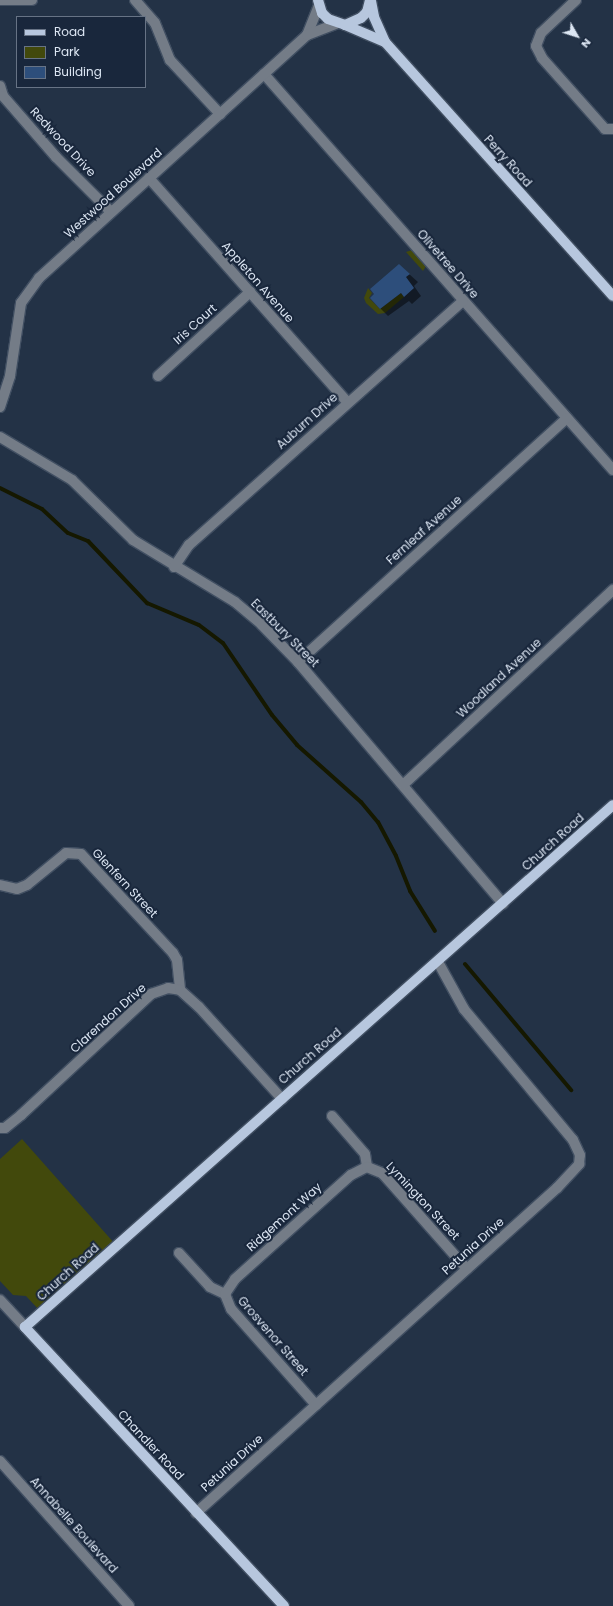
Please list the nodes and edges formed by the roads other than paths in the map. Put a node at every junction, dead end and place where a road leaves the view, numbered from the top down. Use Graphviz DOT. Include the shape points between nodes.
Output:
graph roads {
  1 [pos="0,0"];
  2 [pos="32,0"];
  3 [pos="135,0"];
  4 [pos="370,0"];
  5 [pos="576,0"];
  6 [pos="318,3"];
  7 [pos="340,24"];
  8 [pos="307,35"];
  9 [pos="385,42"];
  10 [pos="264,74"];
  11 [pos="0,86"];
  12 [pos="220,114"];
  13 [pos="613,129"];
  14 [pos="149,178"];
  15 [pos="111,212"];
  16 [pos="250,292"];
  17 [pos="613,296"];
  18 [pos="463,301"];
  19 [pos="158,376"];
  20 [pos="348,403"];
  21 [pos="0,407"];
  22 [pos="567,418"];
  23 [pos="0,437"];
  24 [pos="613,470"];
  25 [pos="174,567"];
  26 [pos="613,590"];
  27 [pos="298,662"];
  28 [pos="403,785"];
  29 [pos="613,805"];
  30 [pos="0,885"];
  31 [pos="503,904"];
  32 [pos="438,962"];
  33 [pos="180,990"];
  34 [pos="282,1099"];
  35 [pos="332,1116"];
  36 [pos="0,1128"];
  37 [pos="367,1167"];
  38 [pos="179,1253"];
  39 [pos="467,1269"];
  40 [pos="225,1294"];
  41 [pos="1,1304"];
  42 [pos="25,1327"];
  43 [pos="316,1405"];
  44 [pos="0,1461"];
  45 [pos="196,1513"];
  46 [pos="129,1606"];
  47 [pos="284,1606"];
  1 -- 2 [label="street"];
  3 -- 12 [label="street" via="155,23 170,60"];
  4 -- 7 [label="main road" via="367,12 361,18"];
  4 -- 9 [label="main road, Perry Road"];
  5 -- 13 [label="street" via="541,33 536,46 542,58 605,130"];
  6 -- 7 [label="main road, Perry Road" via="322,13"];
  6 -- 8 [label="street, Westwood Boulevard"];
  7 -- 8 [label="street, Westwood Boulevard"];
  7 -- 9 [label="main road, Perry Road"];
  8 -- 10 [label="street, Westwood Boulevard"];
  9 -- 17 [label="main road, Perry Road"];
  10 -- 12 [label="street, Westwood Boulevard"];
  10 -- 18 [label="street, Olivetree Drive"];
  11 -- 15 [label="street, Redwood Drive" via="3,96 56,157"];
  12 -- 14 [label="street, Westwood Boulevard"];
  14 -- 15 [label="street, Westwood Boulevard"];
  14 -- 16 [label="street, Appleton Avenue"];
  15 -- 21 [label="street, Westwood Boulevard" via="39,278 25,296 18,314 10,376"];
  16 -- 19 [label="street, Iris Court"];
  16 -- 20 [label="street, Appleton Avenue"];
  18 -- 20 [label="street, Auburn Drive"];
  18 -- 22 [label="street, Olivetree Drive"];
  20 -- 25 [label="street, Auburn Drive" via="189,545"];
  22 -- 24 [label="street, Olivetree Drive"];
  22 -- 27 [label="street, Fernleaf Avenue"];
  23 -- 25 [label="street, Eastbury Street" via="72,480 133,540"];
  25 -- 27 [label="street, Eastbury Street" via="235,602"];
  26 -- 28 [label="street, Woodland Avenue"];
  27 -- 28 [label="street, Eastbury Street"];
  28 -- 31 [label="street, Eastbury Street"];
  29 -- 31 [label="main road, Church Road"];
  30 -- 33 [label="street, Glenfern Street" via="17,889 27,885 66,853 81,854 172,953 177,960"];
  31 -- 32 [label="main road, Church Road"];
  32 -- 34 [label="main road, Church Road"];
  32 -- 39 [label="street, Petunia Drive" via="464,1008 573,1140 580,1155 579,1164 571,1175"];
  33 -- 34 [label="street"];
  33 -- 36 [label="street, Clarendon Drive" via="168,988 151,994 21,1115 5,1128"];
  34 -- 42 [label="main road, Church Road"];
  35 -- 37 [label="street, Lymington Street" via="365,1154"];
  37 -- 39 [label="street, Lymington Street" via="382,1173"];
  37 -- 40 [label="street, Ridgemont Way" via="355,1172 235,1279"];
  38 -- 40 [label="street, Grosvenor Street" via="210,1287"];
  39 -- 43 [label="street, Petunia Drive"];
  40 -- 43 [label="street, Grosvenor Street" via="231,1310"];
  41 -- 42 [label="street, Chandler Road"];
  42 -- 45 [label="main road, Chandler Road"];
  43 -- 45 [label="street, Petunia Drive"];
  44 -- 46 [label="street, Annabelle Boulevard"];
  45 -- 47 [label="main road, Chandler Road"];
}
